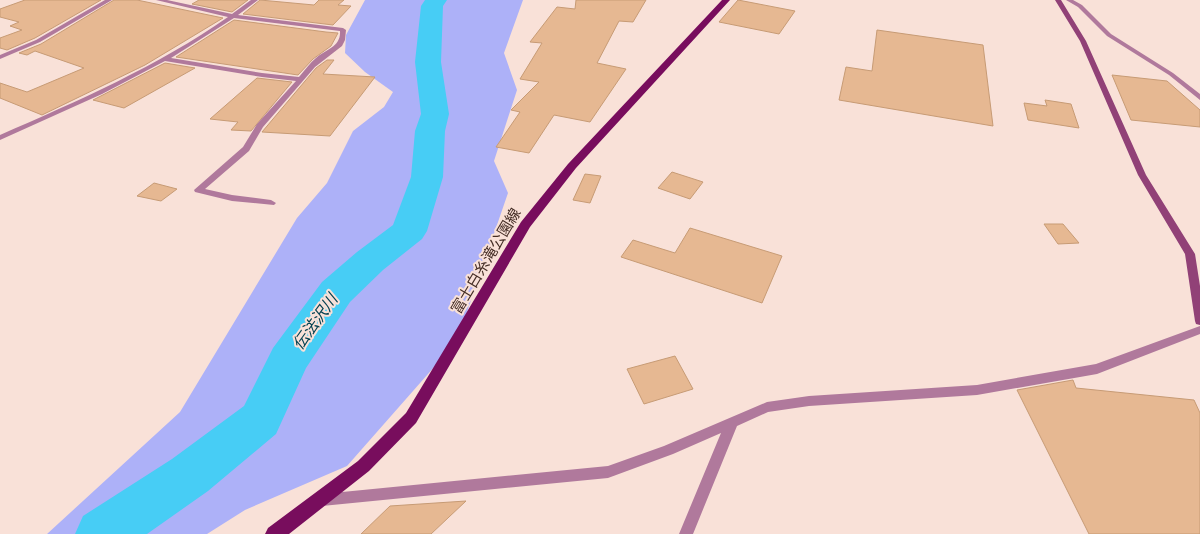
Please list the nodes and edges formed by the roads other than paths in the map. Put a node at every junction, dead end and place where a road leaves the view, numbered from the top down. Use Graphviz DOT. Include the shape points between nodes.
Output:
graph roads {
  1 [pos="109,0"];
  2 [pos="159,0"];
  3 [pos="255,0"];
  4 [pos="726,0"];
  5 [pos="1058,0"];
  6 [pos="1069,0"];
  7 [pos="234,16"];
  8 [pos="0,57"];
  9 [pos="165,59"];
  10 [pos="301,79"];
  11 [pos="1200,98"];
  12 [pos="0,138"];
  13 [pos="271,203"];
  14 [pos="1200,321"];
  15 [pos="1200,330"];
  16 [pos="732,422"];
  17 [pos="321,500"];
  18 [pos="274,534"];
  19 [pos="686,534"];
  1 -- 8 [label="street" via="38,41"];
  2 -- 7 [label="street"];
  3 -- 7 [label="street"];
  4 -- 17 [label="main road, 富士白糸滝公園線" via="572,166 525,225 411,418 392,442"];
  5 -- 14 [label="street" via="1083,42 1142,175 1190,254"];
  6 -- 11 [label="street" via="1080,6 1110,35 1171,74"];
  7 -- 9 [label="street"];
  7 -- 10 [label="street" via="343,30 342,41 335,50 320,58"];
  9 -- 10 [label="street"];
  9 -- 12 [label="street"];
  10 -- 13 [label="street" via="260,126 246,149 198,190"];
  15 -- 16 [label="street" via="1097,369 977,390 809,401 767,407"];
  16 -- 17 [label="street" via="608,472"];
  16 -- 19 [label="street"];
  17 -- 18 [label="main road, 富士白糸滝公園線"];
}
